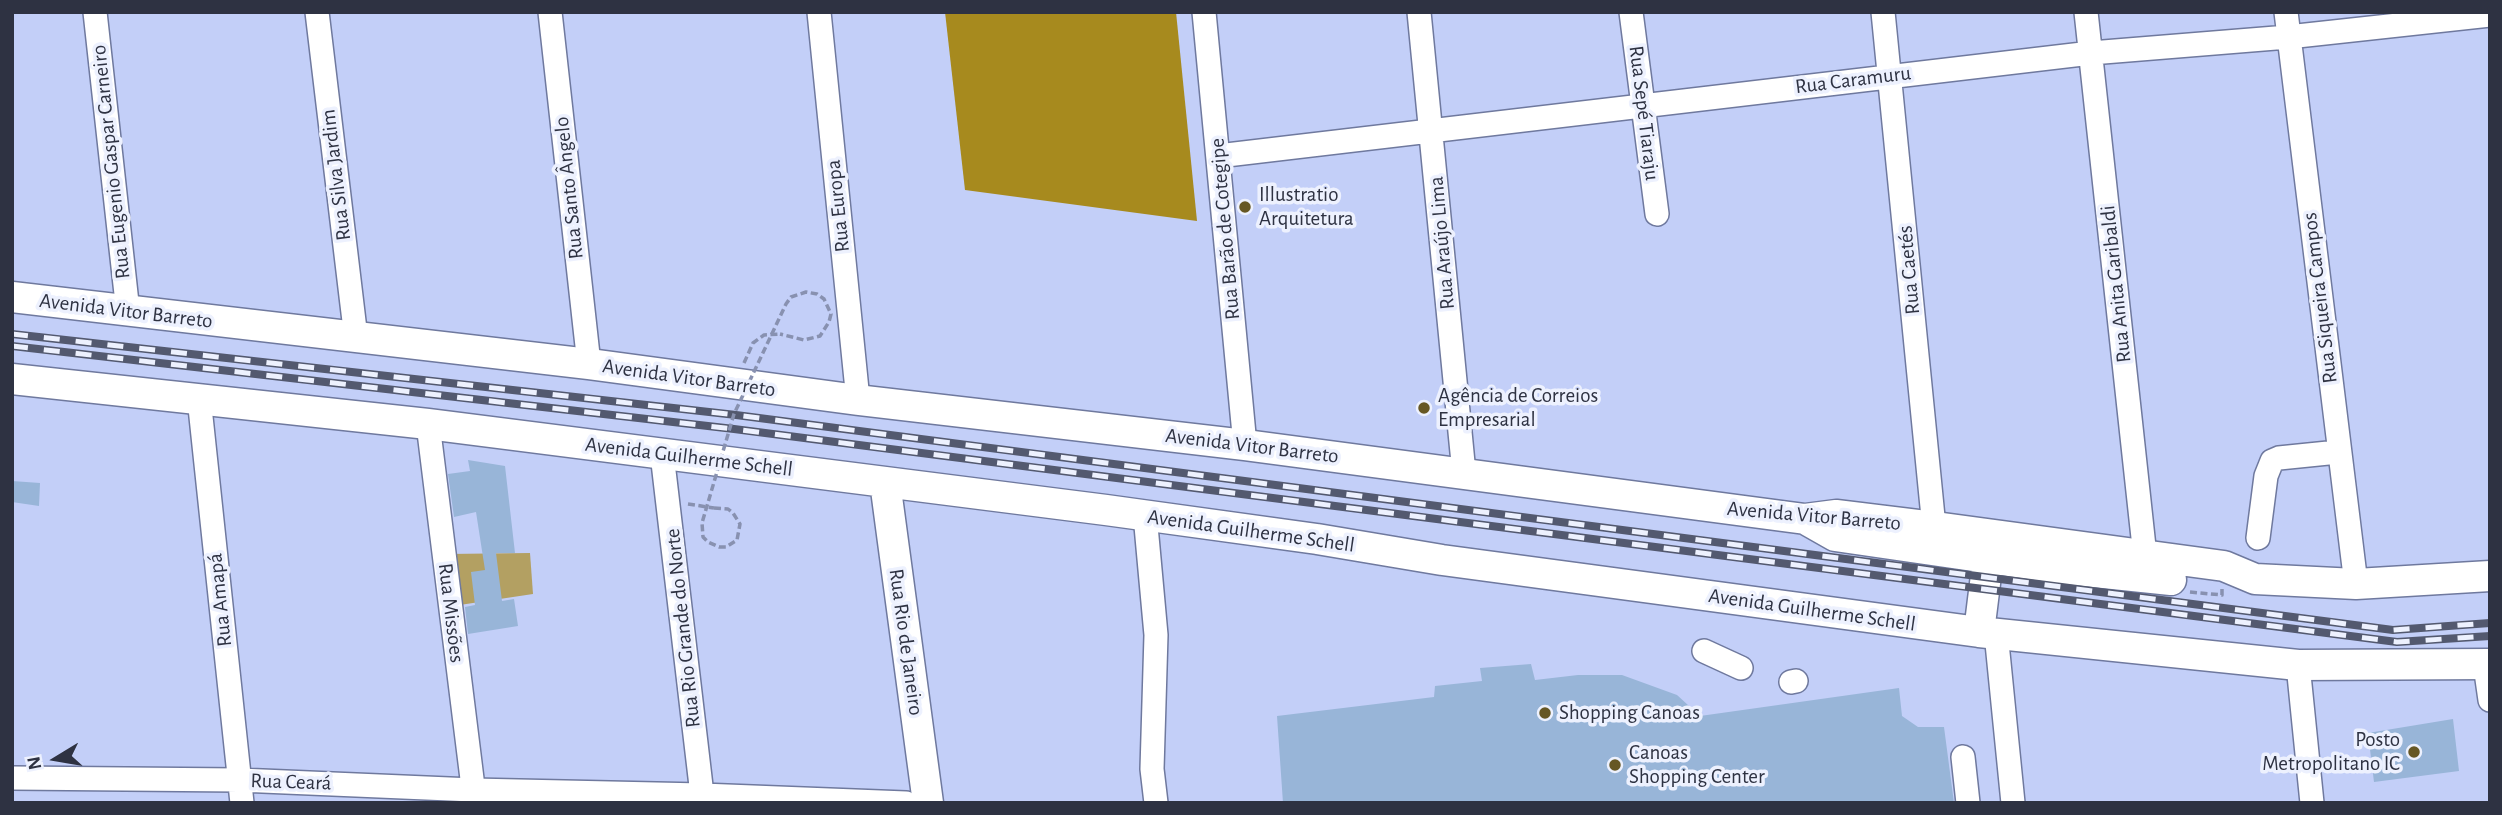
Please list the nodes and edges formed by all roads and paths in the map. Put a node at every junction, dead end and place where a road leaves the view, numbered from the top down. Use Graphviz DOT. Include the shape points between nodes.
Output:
graph roads {
  1 [pos="95,12"];
  2 [pos="317,12"];
  3 [pos="550,12"];
  4 [pos="818,12"];
  5 [pos="1204,12"];
  6 [pos="1419,12"];
  7 [pos="1631,12"];
  8 [pos="1883,12"];
  9 [pos="2086,12"];
  10 [pos="2286,12"];
  11 [pos="2490,15"];
  12 [pos="2288,37"];
  13 [pos="2091,53"];
  14 [pos="1890,76"];
  15 [pos="1643,105"];
  16 [pos="1431,129"];
  17 [pos="1218,156"];
  18 [pos="1657,214"];
  19 [pos="12,297"];
  20 [pos="128,312"];
  21 [pos="356,338"];
  22 [pos="589,364"];
  23 [pos="12,379"];
  24 [pos="735,384"];
  25 [pos="199,398"];
  26 [pos="858,400"];
  27 [pos="428,424"];
  28 [pos="1245,445"];
  29 [pos="2338,452"];
  30 [pos="662,454"];
  31 [pos="1464,473"];
  32 [pos="885,482"];
  33 [pos="669,502"];
  34 [pos="1145,515"];
  35 [pos="1805,519"];
  36 [pos="1934,527"];
  37 [pos="2258,538"];
  38 [pos="2144,556"];
  39 [pos="1996,560"];
  40 [pos="2490,576"];
  41 [pos="2255,579"];
  42 [pos="2356,584"];
  43 [pos="1988,633"];
  44 [pos="1704,651"];
  45 [pos="2487,664"];
  46 [pos="2298,665"];
  47 [pos="1741,668"];
  48 [pos="2490,700"];
  49 [pos="1963,757"];
  50 [pos="12,778"];
  51 [pos="239,779"];
  52 [pos="474,796"];
  53 [pos="702,799"];
  54 [pos="242,803"];
  55 [pos="906,803"];
  56 [pos="928,803"];
  57 [pos="1156,803"];
  58 [pos="1968,803"];
  59 [pos="2013,803"];
  60 [pos="2312,803"];
  1 -- 20 [label="street, Rua Eugenio Gaspar Carneiro"];
  2 -- 21 [label="street, Rua Silva Jardim"];
  3 -- 22 [label="street, Rua Santo Ângelo"];
  4 -- 26 [label="street, Rua Europa"];
  5 -- 17 [label="street, Rua Barão de Cotegipe"];
  6 -- 16 [label="street, Rua Araújo Lima"];
  7 -- 15 [label="street, Rua Sepé Tiaraju"];
  8 -- 14 [label="street, Rua Caetés"];
  9 -- 13 [label="street, Rua Anita Garibaldi"];
  10 -- 12 [label="street, Rua Siqueira Campos"];
  11 -- 12 [label="street, Rua Caramuru"];
  12 -- 13 [label="street, Rua Caramuru"];
  12 -- 29 [label="street, Rua Siqueira Campos"];
  13 -- 14 [label="street, Rua Caramuru"];
  13 -- 38 [label="street, Rua Anita Garibaldi"];
  14 -- 15 [label="street, Rua Caramuru"];
  14 -- 36 [label="street, Rua Caetés"];
  15 -- 16 [label="street, Rua Caramuru"];
  15 -- 18 [label="street, Rua Sepé Tiaraju"];
  16 -- 17 [label="street, Rua Caramuru"];
  16 -- 31 [label="street, Rua Araújo Lima"];
  17 -- 28 [label="street, Rua Barão de Cotegipe"];
  19 -- 20 [label="main road, Avenida Vitor Barreto"];
  20 -- 21 [label="main road, Avenida Vitor Barreto"];
  21 -- 22 [label="main road, Avenida Vitor Barreto"];
  22 -- 24 [label="main road, Avenida Vitor Barreto"];
  23 -- 25 [label="main road, Avenida Guilherme Schell"];
  24 -- 26 [label="main road, Avenida Vitor Barreto"];
  24 -- 33 [label="path, bridge" via="754,343 764,335 779,334 804,340 820,336 831,314 824,299 798,293 786,304 734,414 702,523 708,542 726,547 737,540 740,524 727,509 714,508"];
  25 -- 27 [label="main road, Avenida Guilherme Schell"];
  25 -- 51 [label="street, Rua Amapá"];
  26 -- 28 [label="main road, Avenida Vitor Barreto"];
  27 -- 30 [label="main road, Avenida Guilherme Schell"];
  27 -- 52 [label="street, Rua Missões"];
  28 -- 31 [label="main road, Avenida Vitor Barreto"];
  29 -- 37 [label="street" via="2273,461 2266,476"];
  29 -- 42 [label="street, Rua Siqueira Campos"];
  30 -- 32 [label="main road, Avenida Guilherme Schell"];
  30 -- 33 [label="street, Rua Rio Grande do Norte"];
  31 -- 35 [label="main road, Avenida Vitor Barreto"];
  32 -- 34 [label="main road, Avenida Guilherme Schell"];
  32 -- 56 [label="main road, Rua Rio de Janeiro"];
  33 -- 53 [label="street, Rua Rio Grande do Norte"];
  34 -- 43 [label="main road, Avenida Guilherme Schell" via="1441,560"];
  34 -- 57 [label="street" via="1156,635 1152,769"];
  35 -- 36 [label="main road, Avenida Vitor Barreto" via="1836,515"];
  35 -- 39 [label="main road" via="1835,536"];
  36 -- 38 [label="main road, Avenida Vitor Barreto"];
  38 -- 41 [label="main road, Avenida Vitor Barreto" via="2224,566"];
  39 -- 41 [label="main road" via="2223,585"];
  39 -- 43 [label="main road"];
  40 -- 42 [label="main road, Avenida Vitor Barreto"];
  41 -- 42 [label="main road, Avenida Vitor Barreto"];
  43 -- 46 [label="main road, Avenida Guilherme Schell"];
  43 -- 59 [label="street"];
  44 -- 47 [label="street"];
  45 -- 46 [label="main road, Avenida Guilherme Schell"];
  45 -- 48 [label="street"];
  46 -- 60 [label="street"];
  49 -- 58 [label="street"];
  50 -- 51 [label="street, Rua Ceará"];
  51 -- 52 [label="street, Rua Ceará"];
  51 -- 54 [label="street, Rua Amapá"];
  52 -- 53 [label="street, Rua Ceará"];
  53 -- 55 [label="street, Rua Ceará"];
}
